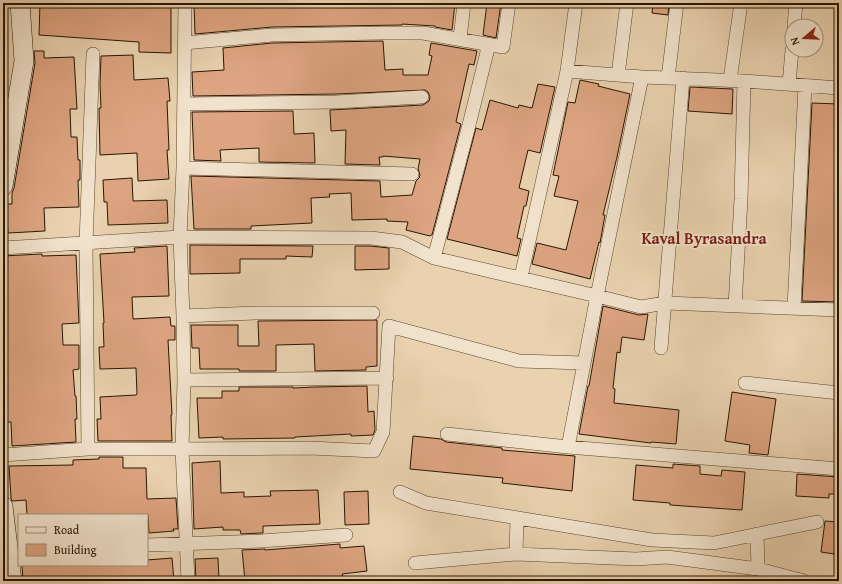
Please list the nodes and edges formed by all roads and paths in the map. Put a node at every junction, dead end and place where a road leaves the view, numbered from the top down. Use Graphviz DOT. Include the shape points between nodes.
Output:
graph roads {
  1 [pos="20,3"];
  2 [pos="185,3"];
  3 [pos="464,3"];
  4 [pos="509,3"];
  5 [pos="576,3"];
  6 [pos="627,3"];
  7 [pos="677,3"];
  8 [pos="741,3"];
  9 [pos="796,3"];
  10 [pos="795,18"];
  11 [pos="460,39"];
  12 [pos="184,43"];
  13 [pos="488,44"];
  14 [pos="93,54"];
  15 [pos="791,58"];
  16 [pos="567,71"];
  17 [pos="618,75"];
  18 [pos="642,77"];
  19 [pos="668,78"];
  20 [pos="683,78"];
  21 [pos="730,80"];
  22 [pos="744,81"];
  23 [pos="789,84"];
  24 [pos="805,86"];
  25 [pos="839,88"];
  26 [pos="422,97"];
  27 [pos="184,104"];
  28 [pos="183,168"];
  29 [pos="412,174"];
  30 [pos="3,183"];
  31 [pos="180,236"];
  32 [pos="86,243"];
  33 [pos="3,248"];
  34 [pos="434,258"];
  35 [pos="521,277"];
  36 [pos="597,296"];
  37 [pos="666,303"];
  38 [pos="735,306"];
  39 [pos="794,308"];
  40 [pos="839,310"];
  41 [pos="373,314"];
  42 [pos="183,316"];
  43 [pos="661,348"];
  44 [pos="584,363"];
  45 [pos="387,378"];
  46 [pos="184,380"];
  47 [pos="745,383"];
  48 [pos="839,393"];
  49 [pos="447,434"];
  50 [pos="568,447"];
  51 [pos="88,449"];
  52 [pos="182,450"];
  53 [pos="3,455"];
  54 [pos="839,470"];
  55 [pos="400,492"];
  56 [pos="3,506"];
  57 [pos="517,518"];
  58 [pos="817,522"];
  59 [pos="4,528"];
  60 [pos="757,534"];
  61 [pos="346,535"];
  62 [pos="186,544"];
  63 [pos="148,545"];
  64 [pos="13,548"];
  65 [pos="516,554"];
  66 [pos="415,563"];
  67 [pos="758,569"];
  68 [pos="12,581"];
  69 [pos="188,581"];
  70 [pos="804,581"];
  1 -- 30 [label="street" via="24,61"];
  2 -- 12 [label="street"];
  3 -- 11 [label="street"];
  4 -- 13 [label="street" via="503,47"];
  5 -- 16 [label="street"];
  6 -- 17 [label="street"];
  7 -- 19 [label="street"];
  8 -- 21 [label="street"];
  9 -- 10 [label="street"];
  11 -- 12 [label="street" via="423,33 272,34"];
  11 -- 13 [label="street"];
  12 -- 27 [label="street"];
  13 -- 34 [label="street"];
  14 -- 32 [label="street"];
  15 -- 23 [label="street"];
  16 -- 17 [label="street"];
  16 -- 35 [label="street"];
  17 -- 18 [label="street"];
  18 -- 19 [label="street"];
  18 -- 36 [label="street"];
  19 -- 20 [label="street"];
  20 -- 21 [label="street"];
  20 -- 37 [label="street"];
  21 -- 22 [label="street"];
  22 -- 23 [label="street"];
  22 -- 38 [label="street"];
  23 -- 24 [label="street"];
  24 -- 25 [label="street"];
  24 -- 39 [label="street"];
  26 -- 27 [label="street" via="336,102"];
  27 -- 28 [label="street"];
  28 -- 29 [label="street"];
  28 -- 31 [label="street"];
  31 -- 32 [label="street"];
  31 -- 34 [label="street" via="371,238 402,242"];
  31 -- 42 [label="street"];
  32 -- 33 [label="street"];
  32 -- 51 [label="street"];
  34 -- 35 [label="street"];
  35 -- 36 [label="street"];
  36 -- 37 [label="street" via="641,307"];
  36 -- 44 [label="street"];
  37 -- 38 [label="street"];
  37 -- 43 [label="street"];
  38 -- 39 [label="street"];
  39 -- 40 [label="street"];
  41 -- 42 [label="street" via="255,312"];
  42 -- 46 [label="street"];
  44 -- 45 [label="street" via="520,361 389,326"];
  44 -- 50 [label="street"];
  45 -- 46 [label="street"];
  45 -- 52 [label="street" via="383,432 374,451 310,448"];
  46 -- 52 [label="street"];
  47 -- 48 [label="street"];
  49 -- 50 [label="street"];
  50 -- 54 [label="street"];
  51 -- 52 [label="street"];
  51 -- 53 [label="street"];
  52 -- 62 [label="street"];
  55 -- 57 [label="street" via="426,503"];
  56 -- 59 [label="street"];
  57 -- 60 [label="street" via="652,540 714,543"];
  57 -- 65 [label="street"];
  58 -- 60 [label="street"];
  59 -- 64 [label="street"];
  60 -- 67 [label="street"];
  61 -- 62 [label="street"];
  62 -- 63 [label="street"];
  62 -- 69 [label="street"];
  64 -- 68 [label="street"];
  65 -- 66 [label="street"];
  65 -- 67 [label="street" via="636,559 667,557"];
  67 -- 70 [label="street"];
}
